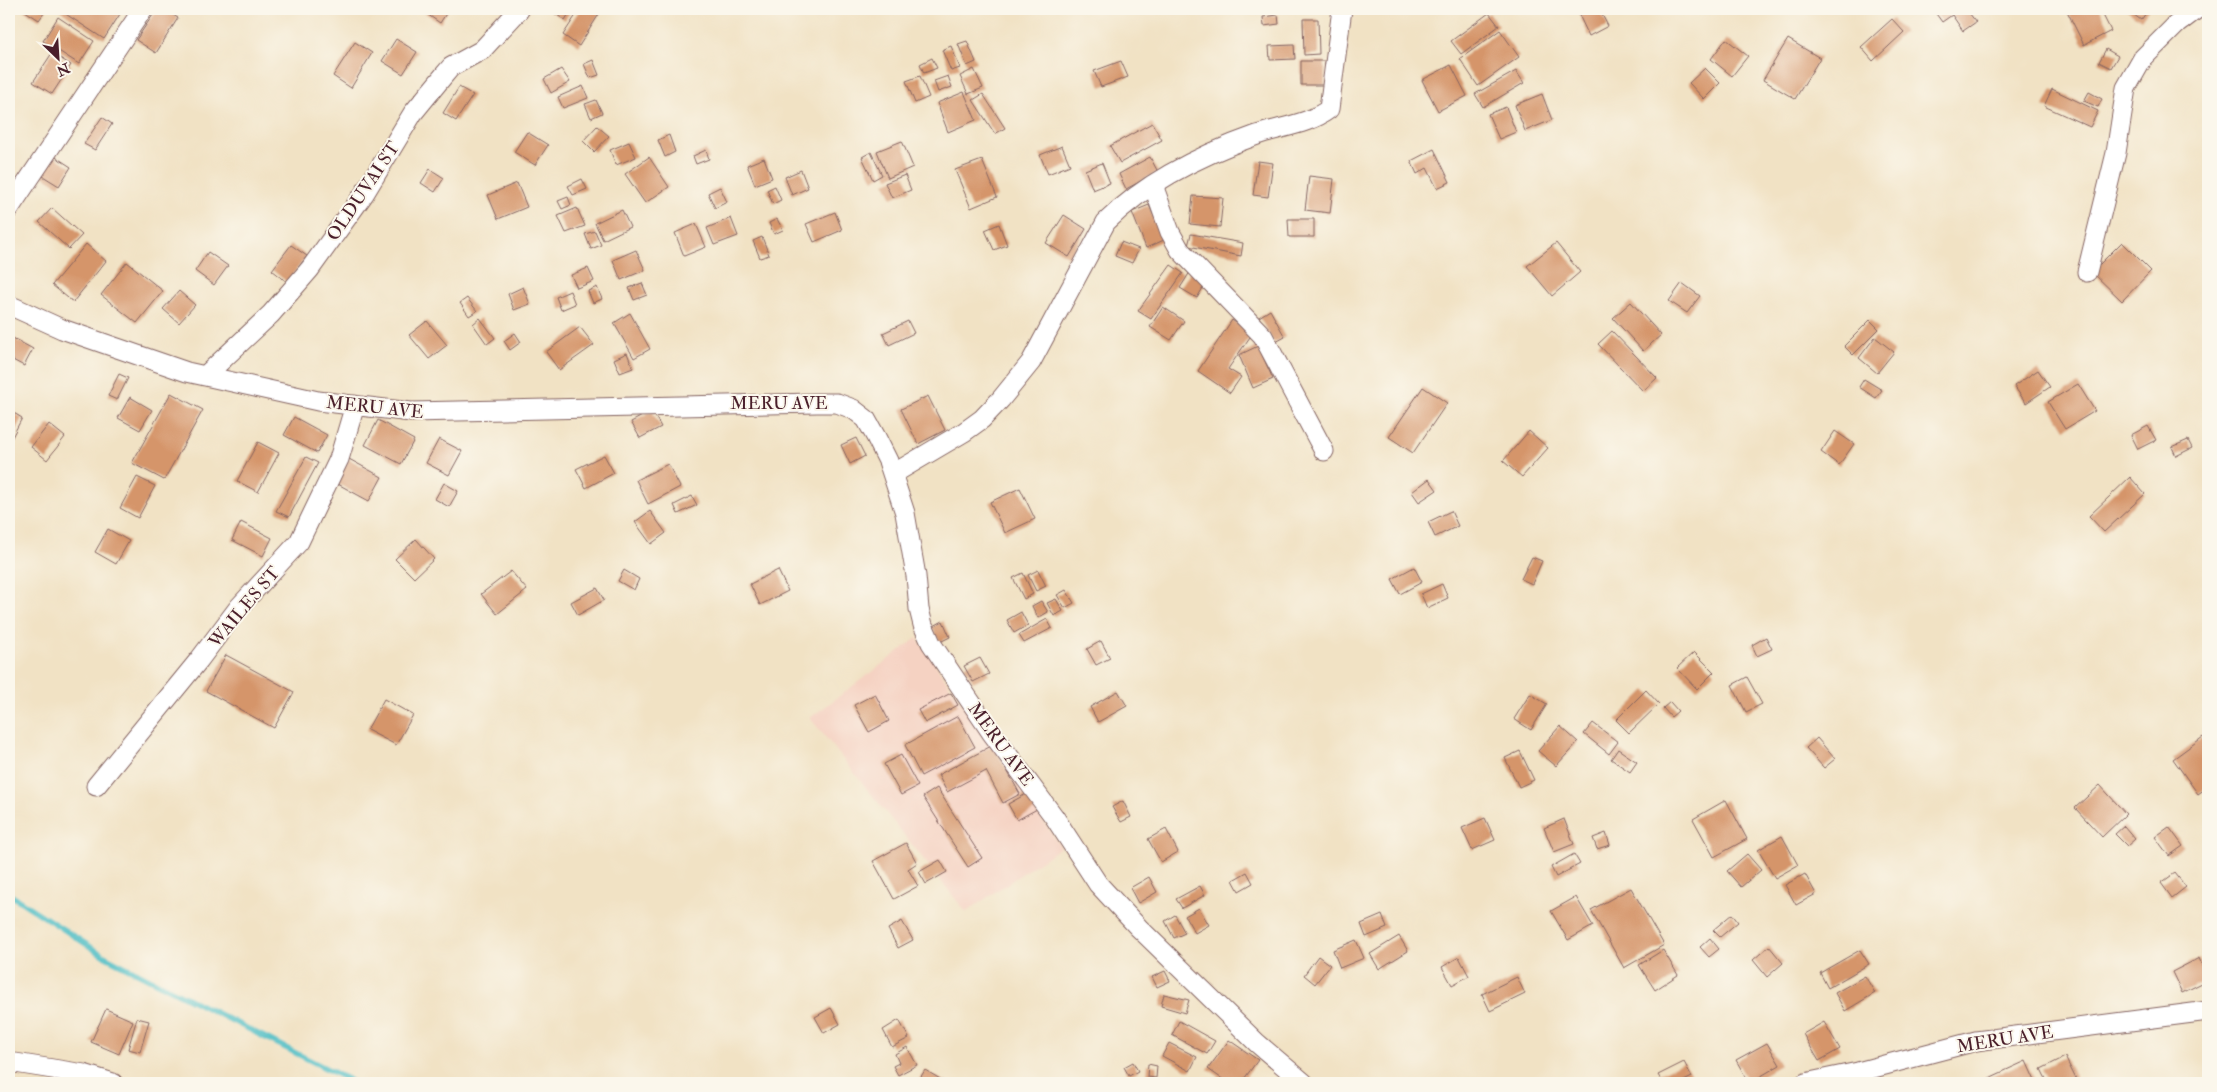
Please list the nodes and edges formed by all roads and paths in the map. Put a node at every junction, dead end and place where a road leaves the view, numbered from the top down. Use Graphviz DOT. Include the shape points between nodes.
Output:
graph roads {
  1 [pos="143,9"];
  2 [pos="520,9"];
  3 [pos="1342,9"];
  4 [pos="2196,9"];
  5 [pos="1153,185"];
  6 [pos="9,210"];
  7 [pos="2087,272"];
  8 [pos="9,305"];
  9 [pos="205,376"];
  10 [pos="355,405"];
  11 [pos="1324,451"];
  12 [pos="892,474"];
  13 [pos="96,786"];
  14 [pos="2208,1012"];
  15 [pos="9,1062"];
  16 [pos="113,1083"];
  17 [pos="1304,1083"];
  18 [pos="1805,1083"];
  1 -- 6 [label="street"];
  2 -- 9 [label="street, OLDUVAI ST" via="482,50 451,67 413,112 364,194 310,269 271,314"];
  3 -- 5 [label="street" via="1329,109 1190,163"];
  4 -- 7 [label="street" via="2143,58 2129,81 2116,153"];
  5 -- 11 [label="street" via="1180,250 1263,336"];
  5 -- 12 [label="street" via="1124,204 1106,222 1032,362 1001,399 964,432"];
  8 -- 9 [label="street, MERU AVE" via="129,354"];
  9 -- 10 [label="street, MERU AVE" via="318,401"];
  10 -- 12 [label="street, MERU AVE" via="411,412 473,412 837,403 866,419"];
  10 -- 13 [label="street, WAILES ST" via="339,459 299,542 239,608"];
  12 -- 17 [label="street, MERU AVE" via="905,513 922,625 931,643 1098,884 1257,1043"];
  14 -- 18 [label="street, MERU AVE" via="1976,1041"];
  15 -- 16 [label="street" via="84,1074"];
}
